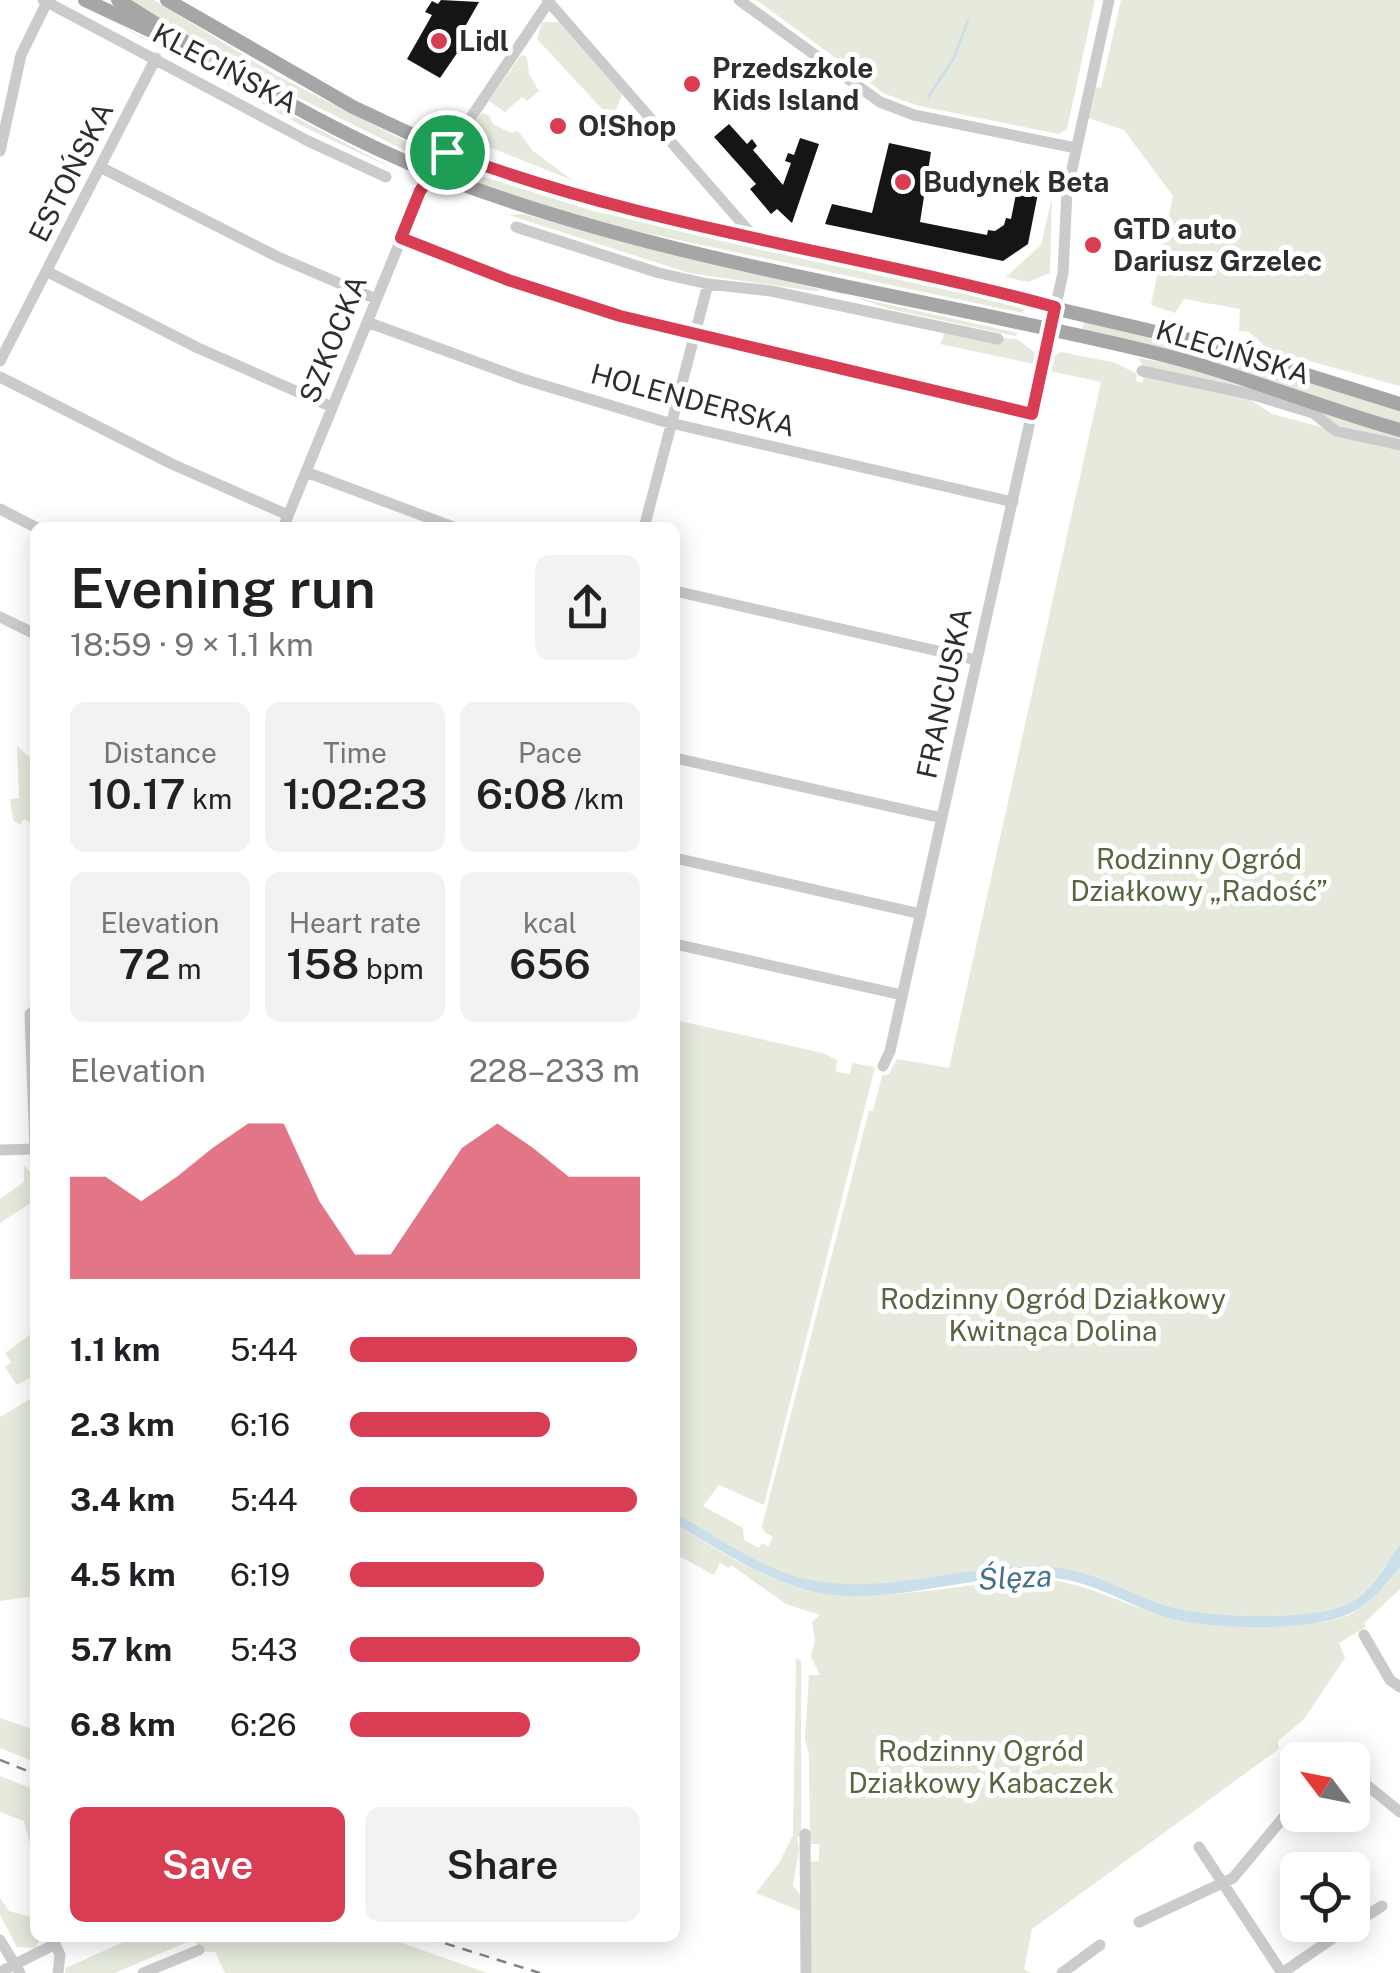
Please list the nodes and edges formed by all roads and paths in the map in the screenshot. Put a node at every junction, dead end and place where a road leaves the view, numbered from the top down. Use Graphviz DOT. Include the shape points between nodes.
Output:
graph roads {
  1 [pos="85,0"];
  2 [pos="118,0"];
  3 [pos="167,0"];
  4 [pos="548,0"];
  5 [pos="739,0"];
  6 [pos="1109,0"];
  7 [pos="45,1"];
  8 [pos="186,5"];
  9 [pos="188,46"];
  10 [pos="156,58"];
  11 [pos="1076,148"];
  12 [pos="0,150"];
  13 [pos="447,152"];
  14 [pos="102,168"];
  15 [pos="433,173"];
  16 [pos="386,177"];
  17 [pos="516,227"];
  18 [pos="401,238"];
  19 [pos="757,240"];
  20 [pos="48,272"];
  21 [pos="708,284"];
  22 [pos="376,299"];
  23 [pos="1055,307"];
  24 [pos="367,322"];
  25 [pos="1050,329"];
  26 [pos="695,336"];
  27 [pos="998,339"];
  28 [pos="0,361"];
  29 [pos="1142,371"];
  30 [pos="0,378"];
  31 [pos="1400,404"];
  32 [pos="332,407"];
  33 [pos="1032,414"];
  34 [pos="672,423"];
  35 [pos="1400,430"];
  36 [pos="1400,444"];
  37 [pos="306,472"];
  38 [pos="1012,502"];
  39 [pos="0,509"];
  40 [pos="288,514"];
  41 [pos="285,522"];
  42 [pos="440,522"];
  43 [pos="646,522"];
  44 [pos="30,524"];
  45 [pos="680,592"];
  46 [pos="0,617"];
  47 [pos="30,632"];
  48 [pos="977,660"];
  49 [pos="680,759"];
  50 [pos="942,818"];
  51 [pos="680,859"];
  52 [pos="921,914"];
  53 [pos="680,945"];
  54 [pos="902,995"];
  55 [pos="883,1066"];
  56 [pos="30,1149"];
  57 [pos="0,1150"];
  58 [pos="1364,1635"];
  59 [pos="1400,1688"];
  60 [pos="1370,1787"];
  61 [pos="1400,1812"];
  62 [pos="1280,1821"];
  63 [pos="805,1843"];
  64 [pos="1199,1847"];
  65 [pos="1222,1882"];
  66 [pos="1382,1906"];
  67 [pos="1370,1913"];
  68 [pos="1140,1922"];
  69 [pos="0,1940"];
  70 [pos="1326,1942"];
  71 [pos="1100,1945"];
  72 [pos="199,1950"];
  73 [pos="17,1968"];
  74 [pos="0,1972"];
  75 [pos="58,1973"];
  76 [pos="144,1973"];
  77 [pos="806,1973"];
  78 [pos="1062,1973"];
  79 [pos="1282,1973"];
  1 -- 9 [label="main road"];
  2 -- 9 [label="main road"];
  3 -- 8 [label="main road, KLECIŃSKA"];
  4 -- 13 [label="street, SZKOCKA"];
  4 -- 19 [label="street"];
  5 -- 11 [label="street" via="880,102"];
  6 -- 11 [label="street, FRANCUSKA"];
  7 -- 10 [label="street, KLECIŃSKA"];
  7 -- 12 [label="street" via="21,55"];
  8 -- 13 [label="main road, KLECIŃSKA" via="311,86"];
  9 -- 15 [label="main road, KLECIŃSKA" via="305,113"];
  10 -- 14 [label="street, ESTOŃSKA"];
  10 -- 16 [label="street, KLECIŃSKA"];
  11 -- 23 [label="street, FRANCUSKA"];
  13 -- 15 [label="street, SZKOCKA"];
  13 -- 19 [label="main road, KLECIŃSKA" via="555,191"];
  14 -- 20 [label="street, ESTOŃSKA"];
  14 -- 22 [label="street"];
  15 -- 18 [label="street, SZKOCKA"];
  15 -- 25 [label="main road, KLECIŃSKA" via="614,232"];
  17 -- 21 [label="street"];
  18 -- 22 [label="street, SZKOCKA"];
  18 -- 26 [label="street" via="578,304"];
  19 -- 23 [label="main road, KLECIŃSKA"];
  20 -- 28 [label="street, ESTOŃSKA"];
  20 -- 32 [label="street"];
  21 -- 26 [label="street"];
  21 -- 27 [label="street"];
  22 -- 24 [label="street, SZKOCKA"];
  23 -- 25 [label="street, FRANCUSKA"];
  23 -- 31 [label="main road, KLECIŃSKA" via="1211,345"];
  24 -- 32 [label="street, SZKOCKA"];
  24 -- 34 [label="street, HOLENDERSKA" via="528,381"];
  25 -- 33 [label="street, FRANCUSKA"];
  25 -- 35 [label="main road, KLECIŃSKA" via="1172,358"];
  26 -- 33 [label="street"];
  26 -- 34 [label="street"];
  29 -- 36 [label="street" via="1254,395 1313,413 1336,431"];
  30 -- 40 [label="street"];
  32 -- 37 [label="street, SZKOCKA"];
  33 -- 38 [label="street, FRANCUSKA"];
  34 -- 38 [label="street, HOLENDERSKA"];
  34 -- 43 [label="street"];
  37 -- 40 [label="street, SZKOCKA"];
  37 -- 42 [label="street"];
  38 -- 48 [label="street, FRANCUSKA"];
  39 -- 44 [label="street"];
  40 -- 41 [label="street, SZKOCKA"];
  45 -- 48 [label="street"];
  46 -- 47 [label="street"];
  48 -- 50 [label="street, FRANCUSKA"];
  49 -- 50 [label="street"];
  50 -- 52 [label="street, FRANCUSKA"];
  51 -- 52 [label="street"];
  52 -- 54 [label="street, FRANCUSKA"];
  53 -- 54 [label="street"];
  54 -- 55 [label="street, FRANCUSKA"];
  56 -- 57 [label="street"];
  58 -- 59 [label="street"];
  60 -- 61 [label="street"];
  62 -- 65 [label="street"];
  63 -- 77 [label="street"];
  64 -- 65 [label="street"];
  65 -- 68 [label="street"];
  65 -- 79 [label="street"];
  66 -- 67 [label="street"];
  69 -- 73 [label="street"];
  70 -- 79 [label="street"];
  71 -- 78 [label="street"];
  72 -- 76 [label="street"];
  73 -- 74 [label="street"];
  73 -- 75 [label="street" via="55,1944"];
}
